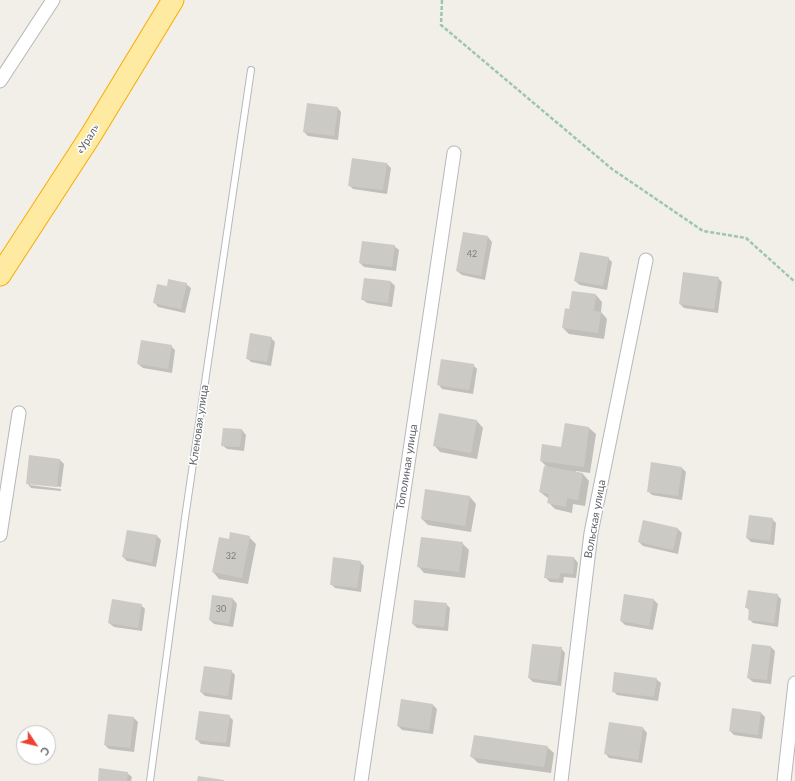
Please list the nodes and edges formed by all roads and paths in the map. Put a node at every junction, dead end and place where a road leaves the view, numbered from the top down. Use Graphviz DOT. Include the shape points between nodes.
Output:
graph roads {
  1 [pos="53,0"];
  2 [pos="173,0"];
  3 [pos="442,0"];
  4 [pos="251,70"];
  5 [pos="0,81"];
  6 [pos="454,153"];
  7 [pos="646,260"];
  8 [pos="0,275"];
  9 [pos="795,282"];
  10 [pos="19,414"];
  11 [pos="0,535"];
  12 [pos="795,683"];
  13 [pos="150,781"];
  14 [pos="361,781"];
  15 [pos="561,781"];
  16 [pos="784,781"];
  1 -- 5 [label="street"];
  2 -- 8 [label="highway, «Урал»" via="91,135"];
  3 -- 9 [label="path" via="441,25 612,169 703,231 746,238"];
  4 -- 13 [label="lane, Кленовая улица" via="185,518"];
  6 -- 14 [label="street, Тополиная улица"];
  7 -- 15 [label="street, Вольская улица" via="591,533"];
  10 -- 11 [label="street"];
  12 -- 16 [label="street"];
}
